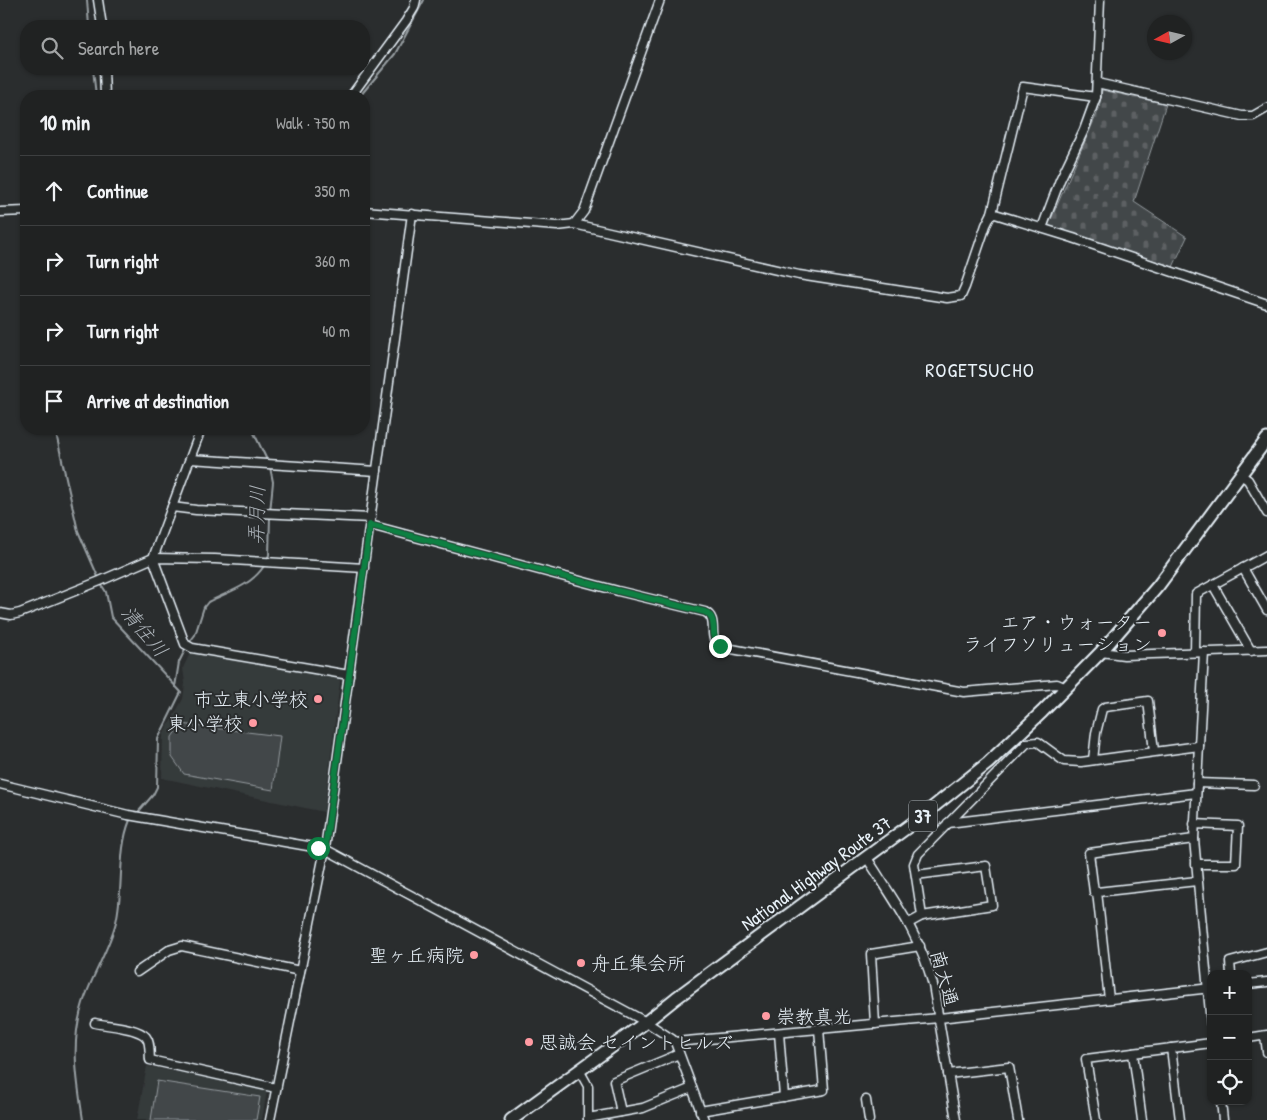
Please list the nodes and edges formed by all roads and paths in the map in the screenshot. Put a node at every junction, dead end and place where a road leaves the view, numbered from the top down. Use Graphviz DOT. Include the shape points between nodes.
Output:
graph roads {
  1 [pos="98,0"];
  2 [pos="416,0"];
  3 [pos="660,0"];
  4 [pos="1100,0"];
  5 [pos="101,20"];
  6 [pos="370,70"];
  7 [pos="104,75"];
  8 [pos="366,75"];
  9 [pos="1097,83"];
  10 [pos="105,90"];
  11 [pos="355,90"];
  12 [pos="1096,97"];
  13 [pos="1267,108"];
  14 [pos="370,211"];
  15 [pos="0,212"];
  16 [pos="20,212"];
  17 [pos="992,213"];
  18 [pos="412,214"];
  19 [pos="574,224"];
  20 [pos="1042,228"];
  21 [pos="1267,304"];
  22 [pos="199,435"];
  23 [pos="1267,439"];
  24 [pos="190,458"];
  25 [pos="377,471"];
  26 [pos="1241,474"];
  27 [pos="172,508"];
  28 [pos="1267,513"];
  29 [pos="370,521"];
  30 [pos="1267,555"];
  31 [pos="153,558"];
  32 [pos="364,568"];
  33 [pos="1243,568"];
  34 [pos="1214,585"];
  35 [pos="1267,610"];
  36 [pos="0,613"];
  37 [pos="1267,650"];
  38 [pos="1251,651"];
  39 [pos="1101,652"];
  40 [pos="1195,652"];
  41 [pos="1204,652"];
  42 [pos="349,676"];
  43 [pos="1066,688"];
  44 [pos="1199,746"];
  45 [pos="1154,751"];
  46 [pos="1093,760"];
  47 [pos="1197,783"];
  48 [pos="0,784"];
  49 [pos="1254,785"];
  50 [pos="1196,793"];
  51 [pos="948,823"];
  52 [pos="1194,824"];
  53 [pos="1194,839"];
  54 [pos="325,849"];
  55 [pos="867,858"];
  56 [pos="1196,864"];
  57 [pos="916,875"];
  58 [pos="1197,881"];
  59 [pos="1097,892"];
  60 [pos="922,916"];
  61 [pos="909,923"];
  62 [pos="920,946"];
  63 [pos="1267,952"];
  64 [pos="1207,970"];
  65 [pos="1231,970"];
  66 [pos="300,971"];
  67 [pos="137,972"];
  68 [pos="1267,982"];
  69 [pos="1252,984"];
  70 [pos="1207,988"];
  71 [pos="1109,999"];
  72 [pos="939,1018"];
  73 [pos="646,1022"];
  74 [pos="95,1023"];
  75 [pos="875,1024"];
  76 [pos="820,1029"];
  77 [pos="779,1033"];
  78 [pos="1266,1036"];
  79 [pos="1252,1038"];
  80 [pos="675,1042"];
  81 [pos="1207,1044"];
  82 [pos="1171,1048"];
  83 [pos="1267,1052"];
  84 [pos="1133,1053"];
  85 [pos="679,1054"];
  86 [pos="579,1070"];
  87 [pos="948,1074"];
  88 [pos="276,1088"];
  89 [pos="692,1088"];
  90 [pos="784,1096"];
  91 [pos="866,1100"];
  92 [pos="1221,1105"];
  93 [pos="700,1111"];
  94 [pos="621,1112"];
  95 [pos="588,1119"];
  96 [pos="270,1120"];
  97 [pos="511,1120"];
  98 [pos="704,1120"];
  99 [pos="869,1120"];
  100 [pos="952,1120"];
  101 [pos="956,1120"];
  102 [pos="1018,1120"];
  103 [pos="1096,1120"];
  104 [pos="1142,1120"];
  105 [pos="1180,1120"];
  106 [pos="1223,1120"];
  1 -- 5 [label="street"];
  2 -- 6 [label="street" via="406,21"];
  3 -- 19 [label="street" via="584,211"];
  4 -- 9 [label="street"];
  7 -- 10 [label="street"];
  8 -- 11 [label="street"];
  9 -- 12 [label="street"];
  9 -- 13 [label="street" via="1242,116 1253,116"];
  12 -- 17 [label="street" via="1023,88"];
  12 -- 20 [label="street"];
  14 -- 18 [label="street"];
  15 -- 16 [label="street"];
  17 -- 19 [label="street" via="961,296 947,298 799,275"];
  17 -- 20 [label="street"];
  18 -- 19 [label="street" via="557,226"];
  18 -- 25 [label="street"];
  20 -- 21 [label="street"];
  22 -- 24 [label="street"];
  23 -- 26 [label="highway, National Highway Route 37 / 37"];
  24 -- 25 [label="street"];
  24 -- 27 [label="street"];
  25 -- 29 [label="street"];
  26 -- 28 [label="street"];
  26 -- 39 [label="highway, National Highway Route 37 / 37" via="1158,586"];
  27 -- 29 [label="street"];
  27 -- 31 [label="street"];
  29 -- 32 [label="street"];
  29 -- 43 [label="street" via="618,591 705,612 713,618 716,643 732,649 964,692 1057,684"];
  30 -- 33 [label="street"];
  31 -- 32 [label="street"];
  31 -- 36 [label="street" via="20,613"];
  31 -- 42 [label="street" via="186,644 192,648"];
  32 -- 42 [label="street"];
  33 -- 34 [label="street"];
  33 -- 35 [label="street"];
  34 -- 38 [label="street"];
  34 -- 40 [label="street" via="1196,594"];
  37 -- 38 [label="street"];
  38 -- 41 [label="street"];
  39 -- 40 [label="street" via="1124,655"];
  39 -- 43 [label="highway, National Highway Route 37 / 37"];
  40 -- 41 [label="street"];
  41 -- 44 [label="street"];
  42 -- 54 [label="street"];
  43 -- 55 [label="highway, National Highway Route 37 / 37" via="988,762"];
  44 -- 45 [label="street"];
  44 -- 47 [label="street"];
  45 -- 46 [label="street"];
  45 -- 46 [label="street" via="1148,701 1105,707 1096,733"];
  46 -- 51 [label="street" via="1064,761 1038,742 1027,743"];
  47 -- 49 [label="street"];
  47 -- 50 [label="street"];
  48 -- 54 [label="street" via="128,815"];
  50 -- 51 [label="street"];
  50 -- 52 [label="street"];
  51 -- 57 [label="street" via="918,854 914,864"];
  52 -- 53 [label="street"];
  52 -- 56 [label="street" via="1238,826 1236,864"];
  53 -- 56 [label="street"];
  53 -- 59 [label="street" via="1089,853 1094,892"];
  54 -- 66 [label="street"];
  54 -- 73 [label="street"];
  55 -- 61 [label="street, 南大通"];
  55 -- 73 [label="highway, National Highway Route 37 / 37"];
  56 -- 58 [label="street"];
  57 -- 60 [label="street"];
  57 -- 60 [label="street" via="986,866 992,905"];
  58 -- 59 [label="street"];
  58 -- 64 [label="street"];
  59 -- 71 [label="street"];
  60 -- 61 [label="street"];
  61 -- 62 [label="street, 南大通"];
  62 -- 72 [label="street, 南大通" via="928,965"];
  62 -- 75 [label="street" via="871,954"];
  63 -- 65 [label="street" via="1230,962"];
  66 -- 67 [label="street" via="182,946 169,950"];
  66 -- 88 [label="street"];
  68 -- 69 [label="street"];
  70 -- 71 [label="street"];
  71 -- 72 [label="street"];
  72 -- 75 [label="street"];
  72 -- 87 [label="street, 南大通"];
  73 -- 80 [label="street"];
  73 -- 86 [label="highway, National Highway Route 37 / 37"];
  74 -- 88 [label="street" via="136,1031 146,1037 150,1060"];
  75 -- 76 [label="street"];
  76 -- 77 [label="street"];
  76 -- 90 [label="street" via="824,1090"];
  77 -- 80 [label="street"];
  77 -- 90 [label="street"];
  78 -- 79 [label="street"];
  78 -- 83 [label="street"];
  80 -- 85 [label="street"];
  81 -- 82 [label="street"];
  82 -- 84 [label="street"];
  82 -- 105 [label="street"];
  84 -- 103 [label="street" via="1086,1060"];
  84 -- 104 [label="street"];
  85 -- 89 [label="street"];
  85 -- 94 [label="street" via="614,1080"];
  86 -- 95 [label="street" via="588,1086"];
  86 -- 97 [label="highway, National Highway Route 37 / 37"];
  87 -- 101 [label="street, 南大通"];
  87 -- 102 [label="street" via="1009,1067"];
  88 -- 96 [label="street"];
  89 -- 93 [label="street"];
  89 -- 94 [label="street" via="643,1108"];
  90 -- 93 [label="street"];
  91 -- 99 [label="street"];
  92 -- 106 [label="street"];
  93 -- 98 [label="street"];
  94 -- 95 [label="street"];
  100 -- 101 [label="street"];
}
